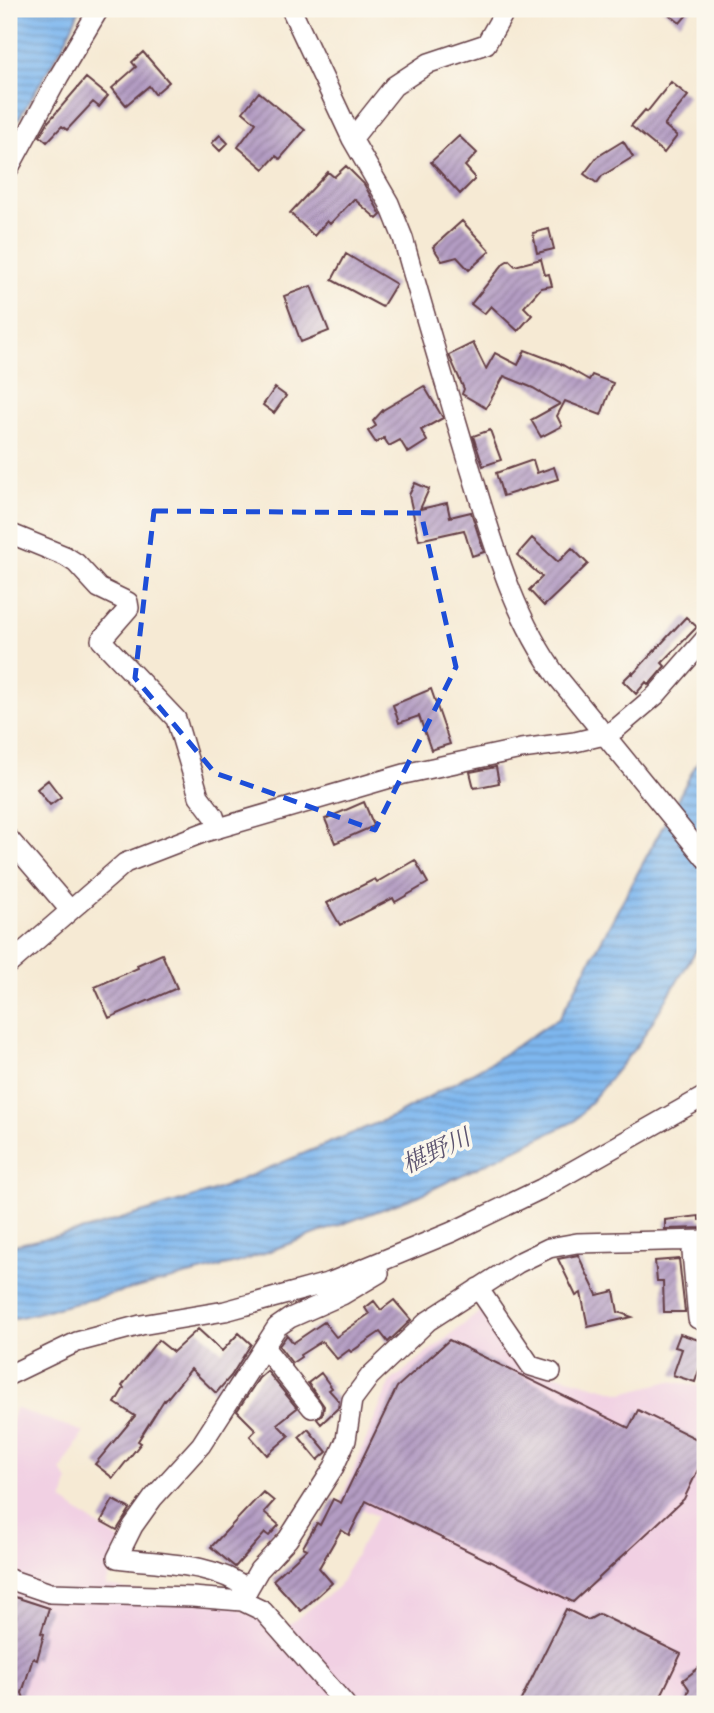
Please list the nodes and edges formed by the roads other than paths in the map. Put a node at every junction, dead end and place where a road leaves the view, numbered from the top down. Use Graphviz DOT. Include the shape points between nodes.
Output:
graph roads {
  1 [pos="99,9"];
  2 [pos="291,9"];
  3 [pos="506,9"];
  4 [pos="352,138"];
  5 [pos="9,168"];
  6 [pos="9,533"];
  7 [pos="705,639"];
  8 [pos="609,741"];
  9 [pos="211,830"];
  10 [pos="9,839"];
  11 [pos="705,858"];
  12 [pos="70,910"];
  13 [pos="9,964"];
  14 [pos="705,1096"];
  15 [pos="430,1241"];
  16 [pos="701,1248"];
  17 [pos="653,1253"];
  18 [pos="478,1288"];
  19 [pos="705,1321"];
  20 [pos="264,1347"];
  21 [pos="551,1372"];
  22 [pos="9,1375"];
  23 [pos="312,1408"];
  24 [pos="9,1579"];
  25 [pos="245,1595"];
  26 [pos="345,1704"];
  1 -- 5 [label="street"];
  2 -- 4 [label="street"];
  3 -- 4 [label="street" via="486,44 429,62 394,86"];
  4 -- 8 [label="street" via="404,238 480,499 525,626 540,654"];
  6 -- 9 [label="street" via="65,556 99,589 128,602 129,608 101,640 176,719 199,796 214,816"];
  7 -- 8 [label="street"];
  8 -- 9 [label="street" via="522,749 404,774"];
  8 -- 11 [label="street"];
  9 -- 12 [label="street" via="125,863"];
  10 -- 12 [label="street"];
  12 -- 13 [label="street"];
  14 -- 15 [label="street" via="541,1189"];
  15 -- 20 [label="street" via="342,1294 290,1318 277,1327"];
  15 -- 22 [label="street" via="331,1282 225,1311 141,1325 77,1342"];
  16 -- 17 [label="street"];
  16 -- 18 [label="street" via="577,1243 549,1248"];
  16 -- 19 [label="street" via="698,1319"];
  18 -- 21 [label="street" via="531,1366"];
  18 -- 25 [label="street" via="428,1321 370,1376 352,1400 346,1440 334,1467 288,1539 258,1570"];
  20 -- 23 [label="street"];
  20 -- 25 [label="street" via="201,1445 133,1526 117,1558 212,1570 234,1578"];
  24 -- 25 [label="street" via="50,1593"];
  25 -- 26 [label="street"];
}
